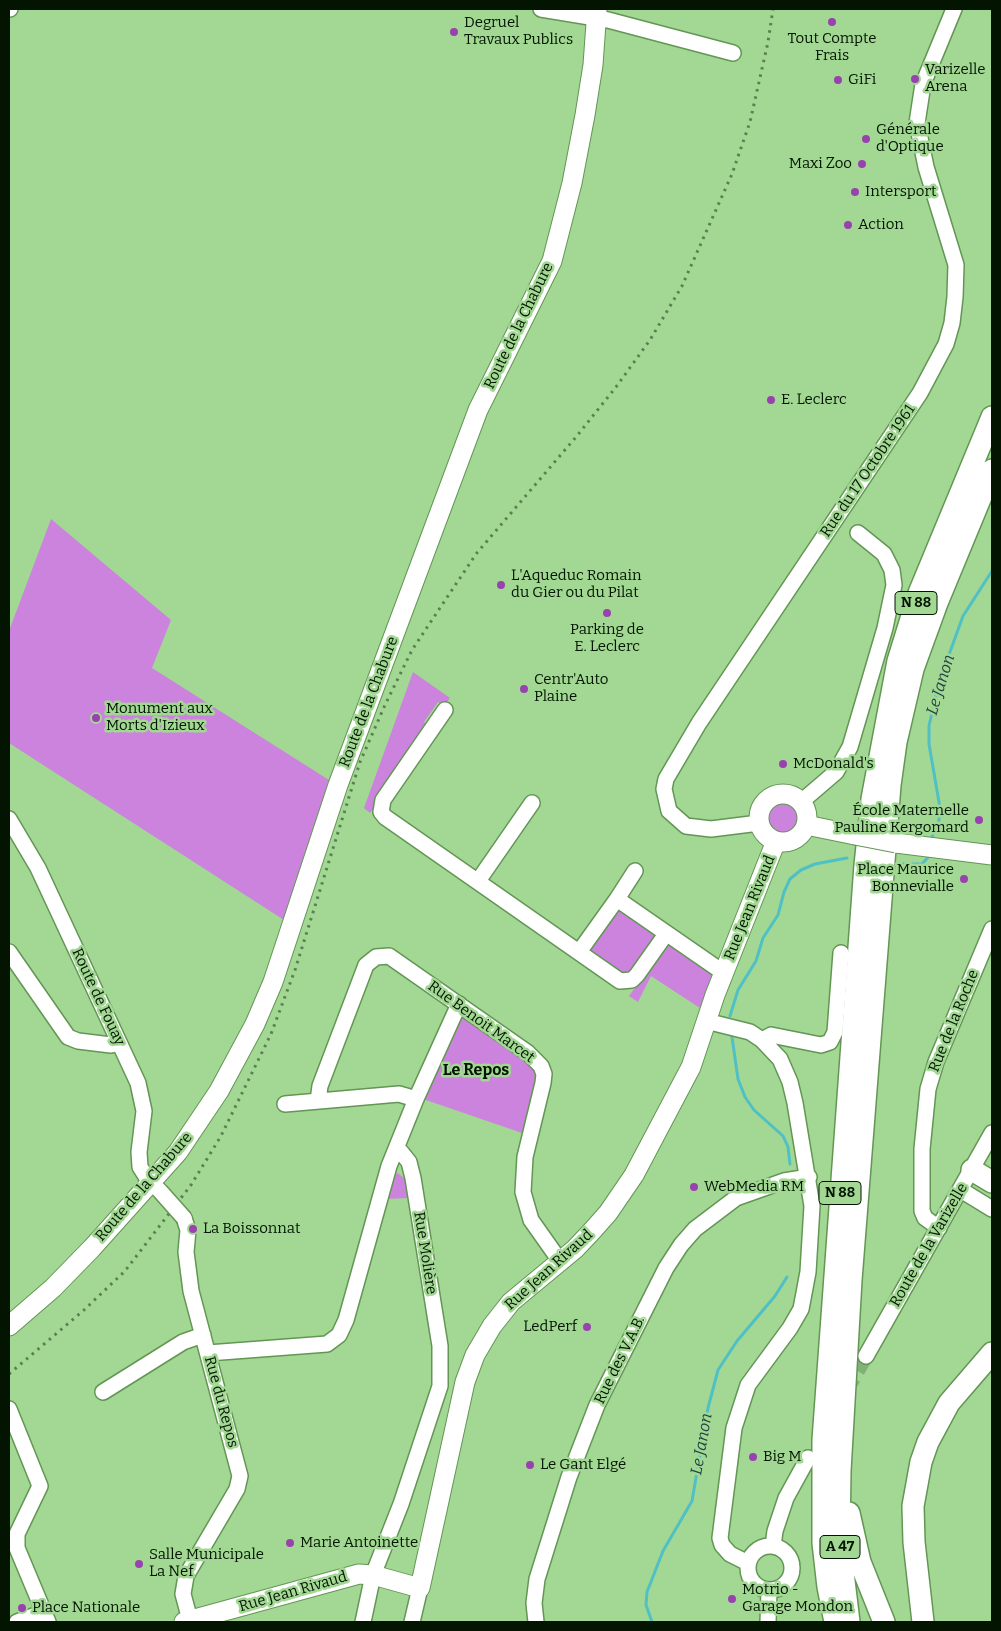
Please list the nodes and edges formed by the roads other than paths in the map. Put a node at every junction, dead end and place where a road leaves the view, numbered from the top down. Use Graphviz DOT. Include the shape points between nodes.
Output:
graph roads {
  1 [pos="541,9"];
  2 [pos="954,9"];
  3 [pos="597,14"];
  4 [pos="733,54"];
  5 [pos="992,417"];
  6 [pos="992,470"];
  7 [pos="858,534"];
  8 [pos="445,710"];
  9 [pos="801,802"];
  10 [pos="532,803"];
  11 [pos="9,819"];
  12 [pos="759,823"];
  13 [pos="806,825"];
  14 [pos="776,841"];
  15 [pos="992,855"];
  16 [pos="635,871"];
  17 [pos="478,881"];
  18 [pos="617,899"];
  19 [pos="992,929"];
  20 [pos="666,934"];
  21 [pos="9,952"];
  22 [pos="579,952"];
  23 [pos="841,952"];
  24 [pos="724,973"];
  25 [pos="459,1004"];
  26 [pos="706,1021"];
  27 [pos="762,1040"];
  28 [pos="119,1043"];
  29 [pos="416,1099"];
  30 [pos="318,1100"];
  31 [pos="286,1104"];
  32 [pos="992,1133"];
  33 [pos="396,1149"];
  34 [pos="972,1170"];
  35 [pos="809,1177"];
  36 [pos="992,1182"];
  37 [pos="156,1187"];
  38 [pos="961,1190"];
  39 [pos="992,1209"];
  40 [pos="939,1228"];
  41 [pos="560,1261"];
  42 [pos="9,1326"];
  43 [pos="203,1335"];
  44 [pos="208,1353"];
  45 [pos="992,1353"];
  46 [pos="866,1356"];
  47 [pos="103,1392"];
  48 [pos="9,1409"];
  49 [pos="808,1458"];
  50 [pos="840,1471"];
  51 [pos="773,1546"];
  52 [pos="748,1563"];
  53 [pos="373,1575"];
  54 [pos="828,1587"];
  55 [pos="420,1588"];
  56 [pos="769,1590"];
  57 [pos="46,1617"];
  58 [pos="187,1621"];
  59 [pos="17,1622"];
  60 [pos="363,1622"];
  61 [pos="412,1622"];
  62 [pos="536,1622"];
  63 [pos="768,1622"];
  64 [pos="827,1622"];
  65 [pos="835,1622"];
  66 [pos="849,1622"];
  67 [pos="884,1622"];
  68 [pos="923,1622"];
  1 -- 3 [label="street"];
  2 -- 12 [label="street, Rue du 17 Octobre 1961" via="923,84 917,123 926,167 956,265 952,323 946,344 920,393 699,724 666,779 664,789 668,811 686,826 711,829"];
  3 -- 4 [label="street"];
  3 -- 37 [label="main road, Route de la Chabure" via="593,65 572,182 546,276 478,410 338,785 273,982 255,1024 219,1091"];
  5 -- 54 [label="highway, N 88" via="920,592 900,652 872,799 823,1440 823,1543"];
  6 -- 50 [label="highway, N 88" via="925,635 904,702 896,742 881,880 850,1289"];
  7 -- 9 [label="street" via="884,554 892,570 894,585 885,628 850,747 836,772"];
  8 -- 17 [label="street" via="382,800 381,812"];
  9 -- 12 [label="main road" via="787,794 772,796 761,807"];
  9 -- 13 [label="main road" via="807,817"];
  10 -- 17 [label="street"];
  11 -- 28 [label="street, Route de Fouay" via="36,864"];
  12 -- 14 [label="main road" via="765,834"];
  13 -- 14 [label="main road" via="790,841"];
  13 -- 15 [label="main road, bridge"];
  14 -- 24 [label="main road, Rue Jean Rivaud"];
  16 -- 18 [label="street"];
  17 -- 22 [label="street"];
  18 -- 20 [label="street"];
  18 -- 22 [label="street"];
  19 -- 40 [label="street, Rue de la Roche" via="936,1062 928,1089 922,1149 922,1211 925,1218"];
  20 -- 22 [label="street" via="638,975 625,982"];
  20 -- 24 [label="street"];
  21 -- 28 [label="street" via="68,1037 111,1045"];
  23 -- 27 [label="street" via="835,1032 830,1042 821,1045 771,1035"];
  24 -- 26 [label="main road, Rue Jean Rivaud"];
  25 -- 29 [label="street"];
  25 -- 30 [label="street, Rue Benoit Marcet" via="389,956 370,960 320,1086"];
  25 -- 41 [label="street, Rue Benoit Marcet" via="528,1053 541,1066 543,1083 525,1158 523,1192 530,1220"];
  26 -- 27 [label="street" via="742,1030"];
  26 -- 41 [label="main road, Rue Jean Rivaud" via="691,1067 634,1175 608,1213"];
  27 -- 35 [label="street" via="780,1059 790,1082"];
  28 -- 37 [label="street, Route de Fouay" via="142,1097 144,1111 138,1159 144,1173"];
  29 -- 30 [label="street" via="399,1094"];
  29 -- 33 [label="street"];
  30 -- 31 [label="street"];
  32 -- 34 [label="street, Route de la Varizelle"];
  33 -- 44 [label="street" via="339,1335 327,1344"];
  33 -- 53 [label="street, Rue Molière" via="405,1156 411,1170 441,1362 439,1397 402,1504"];
  34 -- 36 [label="highway"];
  34 -- 38 [label="street, Route de la Varizelle"];
  35 -- 52 [label="street" via="812,1231 806,1294 790,1328 748,1385 734,1428 720,1538 722,1546 730,1554"];
  35 -- 62 [label="street, Rue des V.A.B." via="784,1181 736,1198 696,1229 666,1268 598,1405 569,1476 537,1579"];
  37 -- 42 [label="main road, Route de la Chabure" via="53,1288"];
  37 -- 43 [label="street, Rue du Repos, bridge" via="184,1218 188,1230 186,1252 191,1291"];
  38 -- 39 [label="street"];
  38 -- 40 [label="street, Route de la Varizelle"];
  40 -- 46 [label="street, Route de la Varizelle"];
  41 -- 55 [label="main road, Rue Jean Rivaud" via="522,1291 502,1313 482,1340 469,1369"];
  43 -- 44 [label="street, Rue du Repos"];
  43 -- 47 [label="street" via="183,1342"];
  44 -- 58 [label="street, Rue du Repos" via="240,1476 237,1488 186,1576 183,1594"];
  45 -- 68 [label="highway" via="950,1403 930,1436 921,1462 913,1506"];
  48 -- 57 [label="street" via="40,1486 16,1541"];
  49 -- 51 [label="street" via="786,1498"];
  50 -- 66 [label="highway, A 47" via="840,1539"];
  50 -- 67 [label="highway" via="860,1562"];
  51 -- 52 [label="street" via="755,1552"];
  51 -- 56 [label="street" via="786,1552 792,1566 789,1580 777,1589"];
  52 -- 56 [label="street" via="752,1582"];
  53 -- 55 [label="main road, Rue Jean Rivaud"];
  53 -- 58 [label="main road, Rue Jean Rivaud" via="354,1575"];
  53 -- 60 [label="street"];
  54 -- 64 [label="highway, N 88"];
  54 -- 65 [label="highway"];
  55 -- 61 [label="street"];
  56 -- 63 [label="street"];
  57 -- 59 [label="street"];
}
